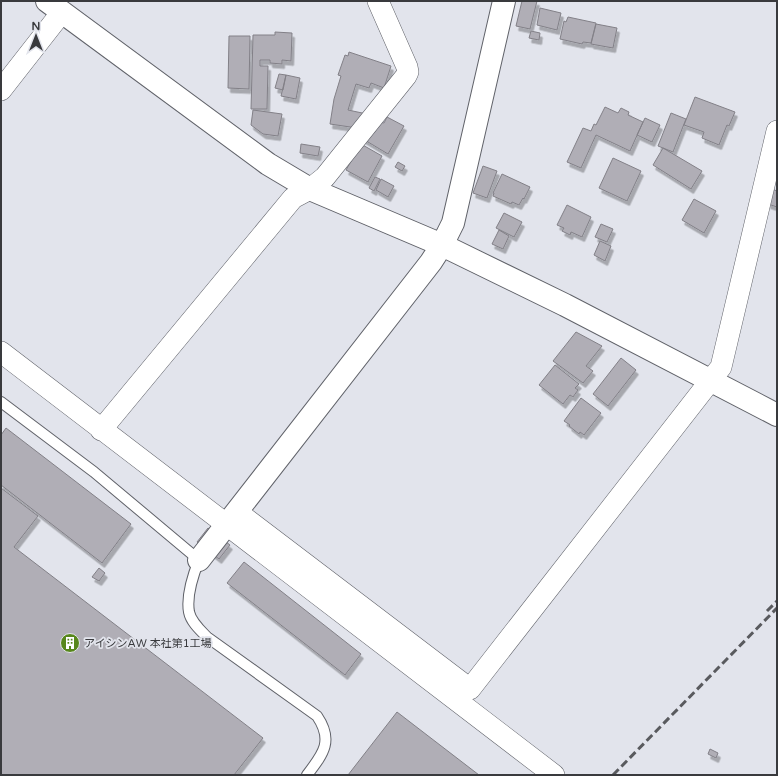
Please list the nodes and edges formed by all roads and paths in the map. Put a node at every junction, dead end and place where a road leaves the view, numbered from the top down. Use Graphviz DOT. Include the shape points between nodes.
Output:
graph roads {
  1 [pos="378,1"];
  2 [pos="504,1"];
  3 [pos="55,7"];
  4 [pos="1,90"];
  5 [pos="777,131"];
  6 [pos="310,189"];
  7 [pos="442,245"];
  8 [pos="1,352"];
  9 [pos="712,381"];
  10 [pos="1,402"];
  11 [pos="777,415"];
  12 [pos="101,430"];
  13 [pos="232,519"];
  14 [pos="199,560"];
  15 [pos="307,775"];
  16 [pos="554,775"];
  1 -- 6 [label="street" via="408,72 325,177"];
  2 -- 7 [label="street" via="452,223"];
  3 -- 4 [label="street"];
  3 -- 6 [label="street" via="268,164"];
  5 -- 9 [label="street" via="721,367"];
  6 -- 7 [label="street"];
  6 -- 12 [label="street" via="293,198"];
  7 -- 9 [label="street"];
  7 -- 13 [label="street"];
  8 -- 12 [label="street"];
  9 -- 11 [label="street"];
  9 -- 13 [label="street" via="470,689"];
  10 -- 14 [label="lane" via="94,472"];
  12 -- 13 [label="street"];
  13 -- 14 [label="street"];
  13 -- 16 [label="street"];
  14 -- 15 [label="lane" via="189,596 189,613 197,626 207,637 317,716 324,726 326,738 323,752"];
}
